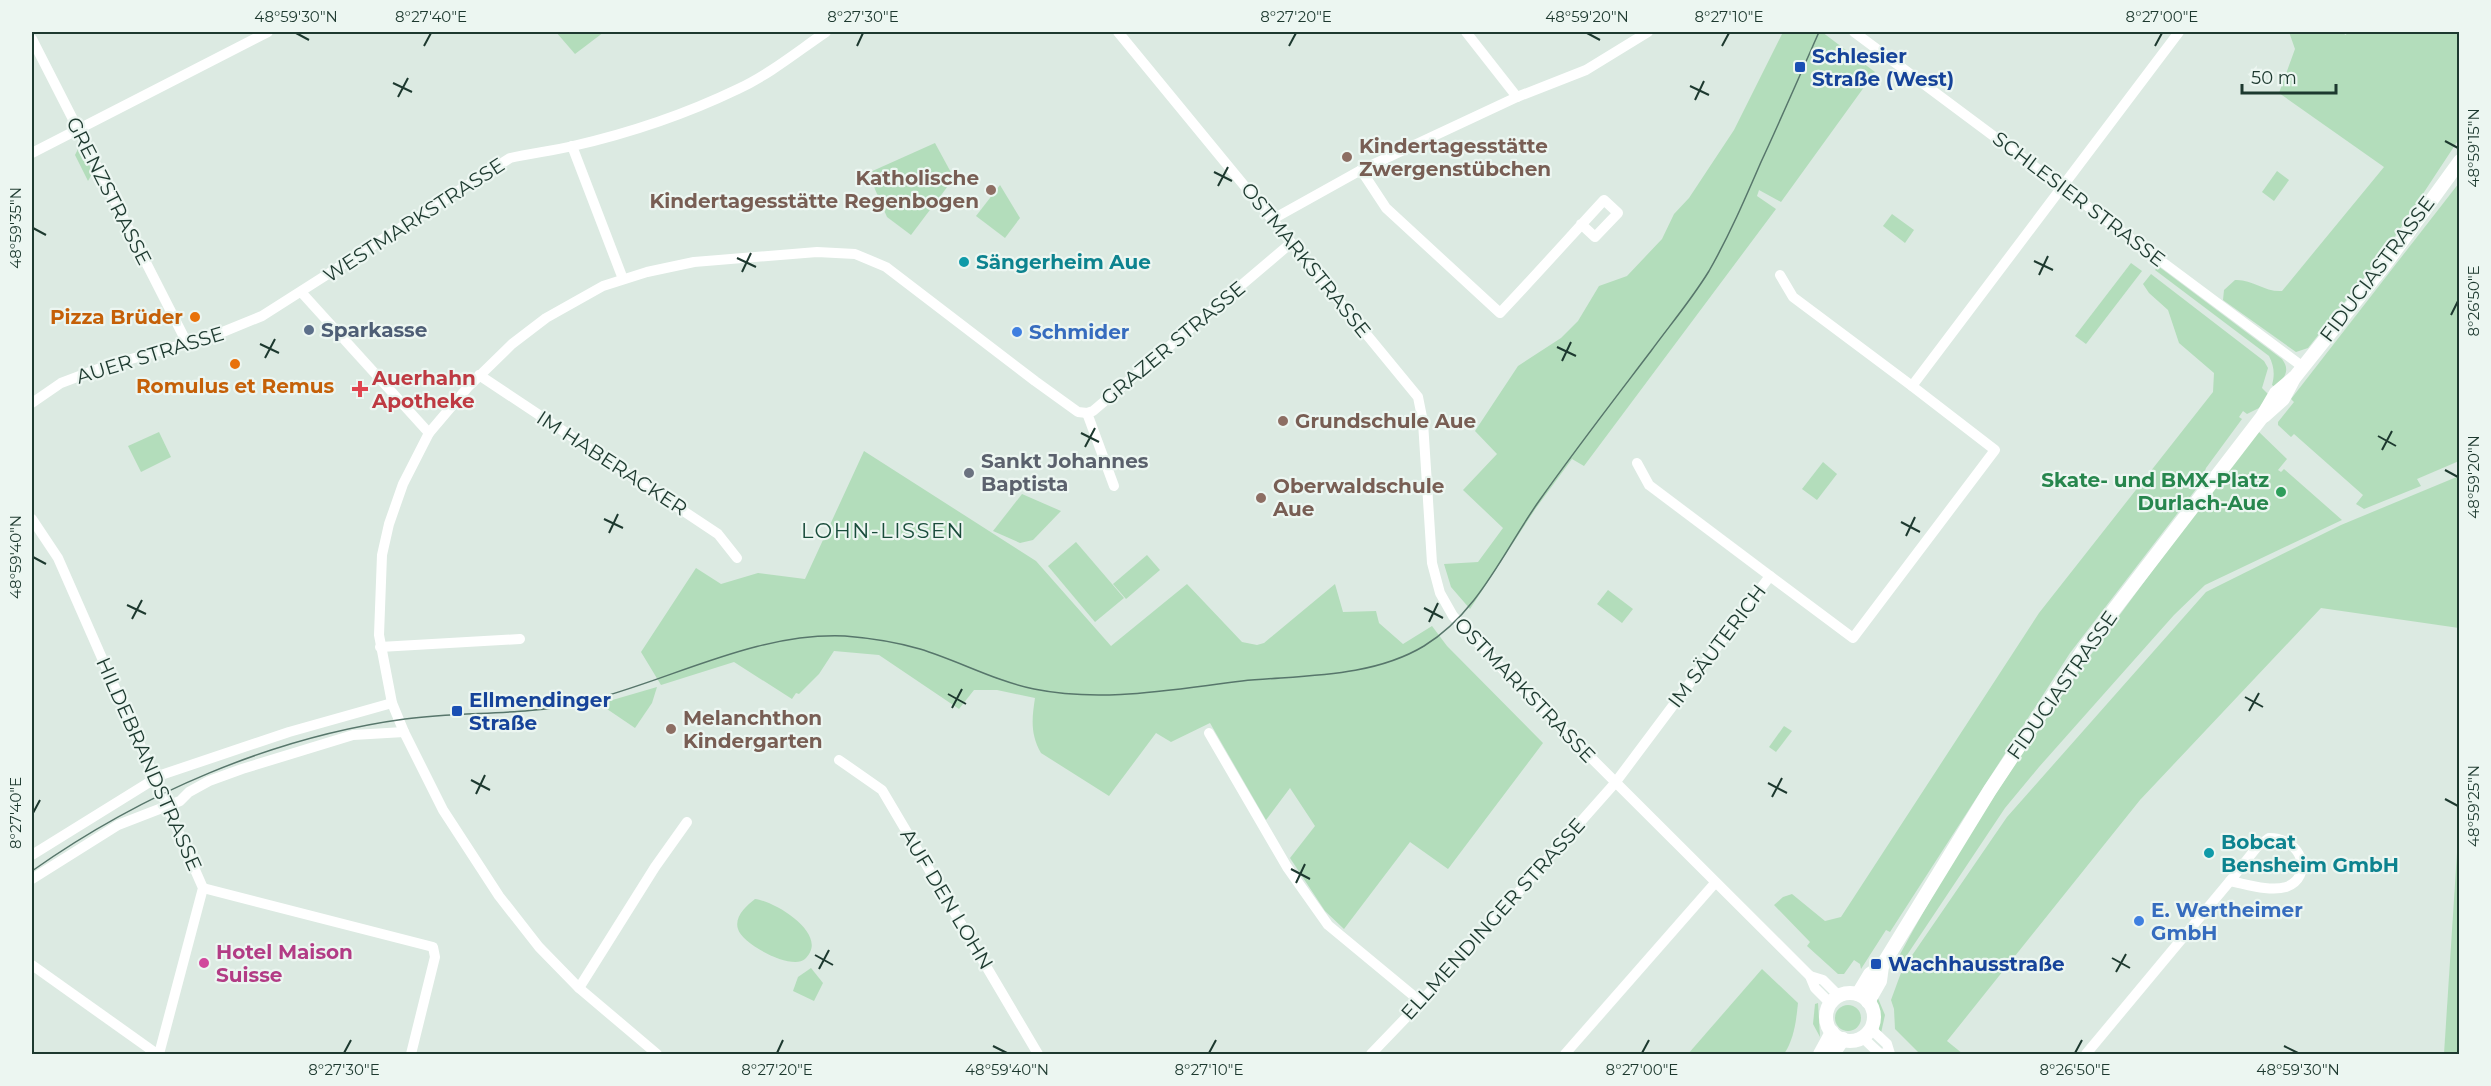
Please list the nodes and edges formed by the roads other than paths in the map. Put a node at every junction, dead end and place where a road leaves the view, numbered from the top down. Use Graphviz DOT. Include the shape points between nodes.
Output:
graph roads {
  1 [pos="268,32"];
  2 [pos="826,32"];
  3 [pos="1118,32"];
  4 [pos="1466,32"];
  5 [pos="1648,32"];
  6 [pos="1854,32"];
  7 [pos="2179,32"];
  8 [pos="32,39"];
  9 [pos="1517,97"];
  10 [pos="78,129"];
  11 [pos="572,147"];
  12 [pos="32,153"];
  13 [pos="2460,160"];
  14 [pos="1361,170"];
  15 [pos="2062,186"];
  16 [pos="1273,219"];
  17 [pos="1581,225"];
  18 [pos="1291,243"];
  19 [pos="1779,275"];
  20 [pos="623,279"];
  21 [pos="302,293"];
  22 [pos="238,327"];
  23 [pos="187,343"];
  24 [pos="2299,372"];
  25 [pos="479,375"];
  26 [pos="1912,386"];
  27 [pos="32,403"];
  28 [pos="1087,413"];
  29 [pos="429,433"];
  30 [pos="1637,463"];
  31 [pos="1114,486"];
  32 [pos="32,519"];
  33 [pos="737,558"];
  34 [pos="1770,576"];
  35 [pos="520,639"];
  36 [pos="380,647"];
  37 [pos="392,703"];
  38 [pos="404,732"];
  39 [pos="1209,733"];
  40 [pos="839,760"];
  41 [pos="156,777"];
  42 [pos="1615,783"];
  43 [pos="169,806"];
  44 [pos="687,822"];
  45 [pos="32,855"];
  46 [pos="32,879"];
  47 [pos="2230,881"];
  48 [pos="1715,883"];
  49 [pos="203,888"];
  50 [pos="32,966"];
  51 [pos="579,988"];
  52 [pos="1863,998"];
  53 [pos="1835,999"];
  54 [pos="1421,1002"];
  55 [pos="1867,1033"];
  56 [pos="1837,1036"];
  57 [pos="158,1054"];
  58 [pos="411,1054"];
  59 [pos="657,1054"];
  60 [pos="1038,1054"];
  61 [pos="1371,1054"];
  62 [pos="1565,1054"];
  63 [pos="1820,1054"];
  64 [pos="1833,1054"];
  65 [pos="1884,1054"];
  66 [pos="1890,1054"];
  67 [pos="2086,1054"];
  1 -- 10 [label="street"];
  2 -- 11 [label="street, WESTMARKSTRASSE" via="739,88 667,119"];
  3 -- 16 [label="street, OSTMARKSTRASSE"];
  4 -- 9 [label="street"];
  5 -- 9 [label="street" via="1586,70"];
  6 -- 15 [label="street, SCHLESIER STRASSE"];
  7 -- 15 [label="street"];
  8 -- 10 [label="street, GRENZSTRASSE"];
  9 -- 14 [label="street"];
  10 -- 12 [label="street"];
  10 -- 23 [label="street, GRENZSTRASSE"];
  11 -- 20 [label="street"];
  11 -- 21 [label="street, WESTMARKSTRASSE" via="510,158"];
  13 -- 24 [label="main road, FIDUCIASTRASSE"];
  14 -- 16 [label="street"];
  14 -- 17 [label="street" via="1386,208 1500,313"];
  15 -- 24 [label="street, SCHLESIER STRASSE"];
  15 -- 26 [label="street"];
  16 -- 18 [label="street, OSTMARKSTRASSE"];
  18 -- 28 [label="street, GRAZER STRASSE"];
  18 -- 42 [label="street, OSTMARKSTRASSE" via="1418,397 1432,563 1448,609 1461,627"];
  19 -- 26 [label="street" via="1793,297"];
  20 -- 25 [label="street" via="580,297 546,318"];
  20 -- 28 [label="street" via="694,262 731,258 817,252 855,254 895,272 1077,412"];
  21 -- 22 [label="street, WESTMARKSTRASSE"];
  21 -- 29 [label="street"];
  22 -- 23 [label="street, AUER STRASSE"];
  23 -- 27 [label="street, AUER STRASSE" via="61,383"];
  24 -- 52 [label="main road, FIDUCIASTRASSE" via="2283,399 2262,417 2086,646 1990,790 1882,966 1870,974"];
  25 -- 29 [label="street"];
  25 -- 33 [label="street, IM HABERACKER" via="718,534"];
  26 -- 34 [label="street, IM SÄUTERICH" via="1995,450 1853,638"];
  28 -- 31 [label="street, GRAZER STRASSE"];
  29 -- 36 [label="street" via="403,484 389,524 381,576"];
  30 -- 34 [label="street" via="1649,485"];
  32 -- 41 [label="street, HILDEBRANDSTRASSE" via="58,558"];
  34 -- 42 [label="street, IM SÄUTERICH"];
  35 -- 36 [label="street"];
  36 -- 37 [label="street"];
  37 -- 38 [label="street"];
  37 -- 41 [label="street" via="289,732"];
  38 -- 43 [label="street" via="353,735 286,754 209,781"];
  38 -- 51 [label="street" via="465,848 539,947"];
  39 -- 54 [label="street" via="1287,867 1328,925"];
  40 -- 60 [label="street, AUF DEN LOHN" via="882,790"];
  41 -- 43 [label="street, HILDEBRANDSTRASSE"];
  41 -- 45 [label="street"];
  42 -- 48 [label="street, OSTMARKSTRASSE"];
  42 -- 54 [label="street, ELLMENDINGER STRASSE"];
  43 -- 46 [label="street" via="118,825"];
  43 -- 49 [label="street, HILDEBRANDSTRASSE"];
  44 -- 51 [label="street"];
  47 -- 47 [label="street" via="2286,887 2299,875 2301,857 2293,844 2269,838"];
  47 -- 67 [label="street"];
  48 -- 53 [label="street, OSTMARKSTRASSE" via="1810,976 1815,988"];
  48 -- 62 [label="street"];
  49 -- 57 [label="street, HILDEBRANDSTRASSE"];
  49 -- 58 [label="street" via="433,947 435,957"];
  50 -- 57 [label="street"];
  51 -- 59 [label="street"];
  52 -- 53 [label="main road"];
  52 -- 55 [label="main road" via="1874,1015"];
  53 -- 56 [label="main road" via="1826,1018"];
  54 -- 61 [label="street, ELLMENDINGER STRASSE"];
  55 -- 56 [label="main road" via="1853,1040"];
  55 -- 65 [label="street" via="1879,1053"];
  55 -- 66 [label="street" via="1887,1044"];
  56 -- 63 [label="main road"];
  56 -- 64 [label="main road"];
}
